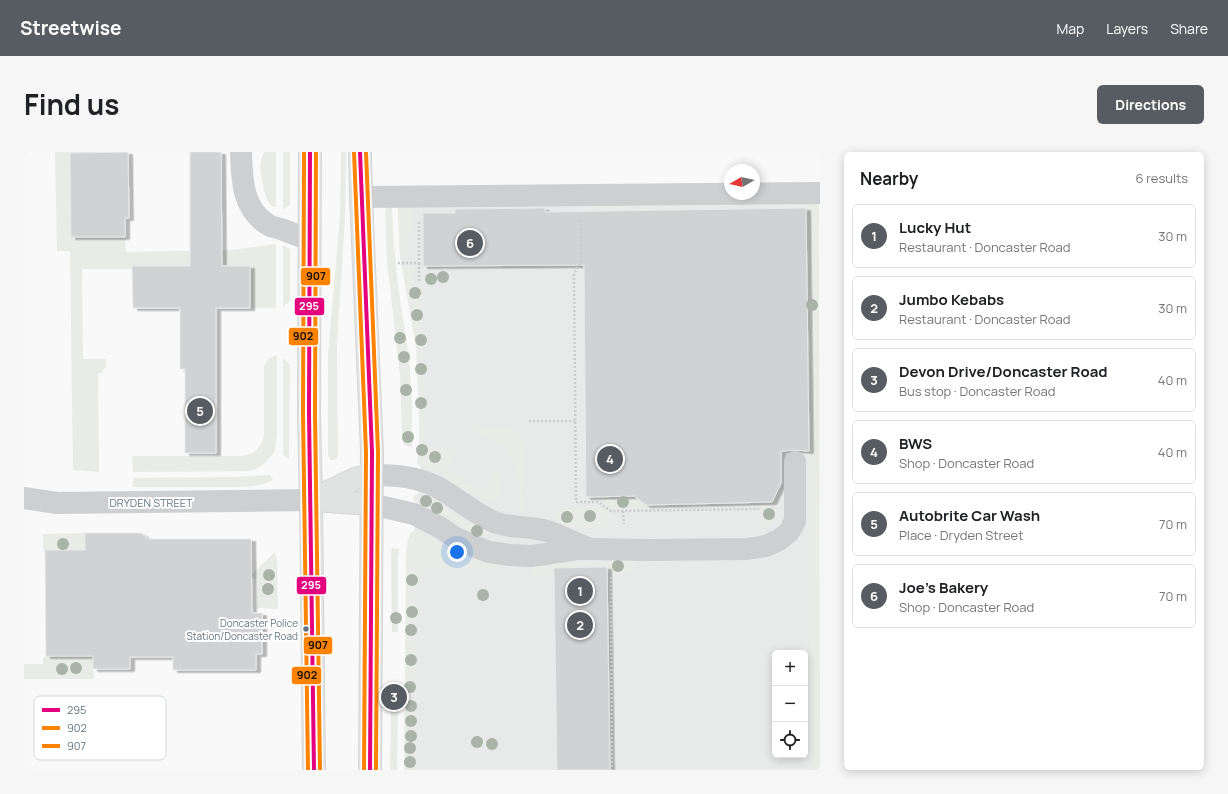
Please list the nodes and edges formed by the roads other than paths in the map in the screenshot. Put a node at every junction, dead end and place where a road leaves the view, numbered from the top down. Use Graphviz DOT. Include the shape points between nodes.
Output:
graph roads {
  1 [pos="241,152"];
  2 [pos="310,152"];
  3 [pos="360,152"];
  4 [pos="820,193"];
  5 [pos="361,197"];
  6 [pos="310,240"];
  7 [pos="795,462"];
  8 [pos="371,475"];
  9 [pos="24,498"];
  10 [pos="311,500"];
  11 [pos="371,504"];
  12 [pos="510,525"];
  13 [pos="533,528"];
  14 [pos="591,548"];
  15 [pos="520,556"];
  16 [pos="314,770"];
  17 [pos="370,770"];
  1 -- 6 [label="street" via="242,181 251,209 268,225"];
  2 -- 6 [label="main road"];
  3 -- 5 [label="main road"];
  4 -- 5 [label="street"];
  5 -- 8 [label="main road"];
  6 -- 10 [label="main road"];
  7 -- 14 [label="street" via="795,521 789,532 766,546 747,549"];
  8 -- 10 [label="main road" via="355,479"];
  8 -- 11 [label="main road"];
  8 -- 12 [label="street" via="395,475 422,481 437,487 493,521"];
  9 -- 10 [label="street, DRYDEN STREET" via="57,503"];
  10 -- 11 [label="main road"];
  10 -- 16 [label="main road"];
  11 -- 15 [label="street" via="414,514 454,537 489,552"];
  11 -- 17 [label="main road"];
  12 -- 13 [label="street"];
  12 -- 15 [label="street"];
  13 -- 14 [label="street" via="554,533"];
  13 -- 15 [label="street"];
  14 -- 15 [label="street"];
}
